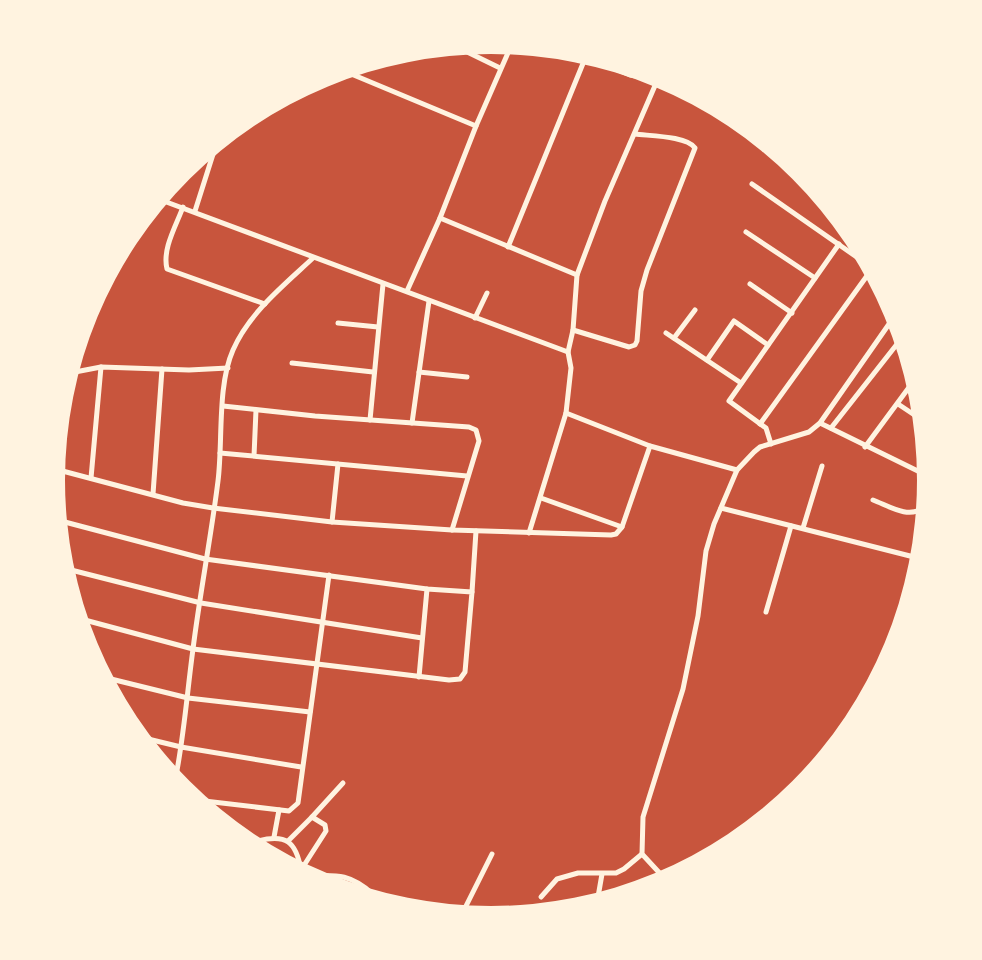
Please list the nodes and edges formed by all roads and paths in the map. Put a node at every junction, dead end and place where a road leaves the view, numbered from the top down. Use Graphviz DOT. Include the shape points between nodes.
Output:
graph roads {
  1 [pos="472,55"];
  2 [pos="507,55"];
  3 [pos="583,64"];
  4 [pos="500,68"];
  5 [pos="357,76"];
  6 [pos="654,87"];
  7 [pos="476,126"];
  8 [pos="635,134"];
  9 [pos="212,159"];
  10 [pos="752,184"];
  11 [pos="168,202"];
  12 [pos="183,207"];
  13 [pos="195,211"];
  14 [pos="440,219"];
  15 [pos="746,232"];
  16 [pos="839,244"];
  17 [pos="508,247"];
  18 [pos="851,253"];
  19 [pos="313,258"];
  20 [pos="577,275"];
  21 [pos="815,278"];
  22 [pos="866,278"];
  23 [pos="383,284"];
  24 [pos="750,284"];
  25 [pos="407,291"];
  26 [pos="487,293"];
  27 [pos="429,300"];
  28 [pos="265,303"];
  29 [pos="695,310"];
  30 [pos="792,313"];
  31 [pos="475,318"];
  32 [pos="338,323"];
  33 [pos="888,326"];
  34 [pos="378,327"];
  35 [pos="573,330"];
  36 [pos="666,333"];
  37 [pos="674,338"];
  38 [pos="768,345"];
  39 [pos="895,347"];
  40 [pos="568,352"];
  41 [pos="707,360"];
  42 [pos="292,363"];
  43 [pos="101,367"];
  44 [pos="228,368"];
  45 [pos="162,369"];
  46 [pos="80,371"];
  47 [pos="373,372"];
  48 [pos="419,372"];
  49 [pos="467,377"];
  50 [pos="741,383"];
  51 [pos="907,390"];
  52 [pos="898,404"];
  53 [pos="223,406"];
  54 [pos="256,410"];
  55 [pos="566,413"];
  56 [pos="911,413"];
  57 [pos="370,420"];
  58 [pos="412,423"];
  59 [pos="820,423"];
  60 [pos="761,424"];
  61 [pos="831,428"];
  62 [pos="771,444"];
  63 [pos="650,446"];
  64 [pos="865,447"];
  65 [pos="220,453"];
  66 [pos="254,456"];
  67 [pos="338,464"];
  68 [pos="822,466"];
  69 [pos="737,470"];
  70 [pos="65,471"];
  71 [pos="917,471"];
  72 [pos="467,476"];
  73 [pos="91,478"];
  74 [pos="153,494"];
  75 [pos="541,498"];
  76 [pos="873,500"];
  77 [pos="213,508"];
  78 [pos="721,508"];
  79 [pos="915,513"];
  80 [pos="67,522"];
  81 [pos="332,522"];
  82 [pos="791,526"];
  83 [pos="622,527"];
  84 [pos="803,528"];
  85 [pos="452,530"];
  86 [pos="476,531"];
  87 [pos="529,533"];
  88 [pos="910,556"];
  89 [pos="205,559"];
  90 [pos="75,571"];
  91 [pos="329,575"];
  92 [pos="427,589"];
  93 [pos="472,592"];
  94 [pos="201,603"];
  95 [pos="766,612"];
  96 [pos="90,621"];
  97 [pos="324,624"];
  98 [pos="422,638"];
  99 [pos="193,649"];
  100 [pos="317,664"];
  101 [pos="419,677"];
  102 [pos="115,680"];
  103 [pos="188,698"];
  104 [pos="310,712"];
  105 [pos="154,741"];
  106 [pos="181,747"];
  107 [pos="301,766"];
  108 [pos="177,768"];
  109 [pos="343,783"];
  110 [pos="212,802"];
  111 [pos="279,810"];
  112 [pos="312,817"];
  113 [pos="274,837"];
  114 [pos="263,840"];
  115 [pos="288,841"];
  116 [pos="642,854"];
  117 [pos="492,855"];
  118 [pos="299,860"];
  119 [pos="305,863"];
  120 [pos="658,871"];
  121 [pos="602,874"];
  122 [pos="334,875"];
  123 [pos="361,885"];
  124 [pos="599,892"];
  125 [pos="541,897"];
  126 [pos="466,905"];
  1 -- 4 [label="street"];
  2 -- 4 [label="street"];
  3 -- 17 [label="street"];
  4 -- 7 [label="street"];
  5 -- 7 [label="street"];
  6 -- 8 [label="street"];
  7 -- 14 [label="street"];
  8 -- 20 [label="street"];
  8 -- 35 [label="street" via="681,139 695,148 647,270 637,341 629,346"];
  9 -- 13 [label="street"];
  10 -- 16 [label="street"];
  11 -- 12 [label="street"];
  12 -- 13 [label="street"];
  12 -- 28 [label="street" via="170,240 167,269"];
  13 -- 19 [label="street"];
  14 -- 17 [label="street"];
  14 -- 25 [label="street"];
  15 -- 21 [label="street"];
  16 -- 18 [label="street"];
  16 -- 21 [label="street"];
  17 -- 20 [label="street"];
  19 -- 23 [label="street"];
  19 -- 28 [label="street"];
  20 -- 35 [label="street"];
  21 -- 30 [label="street"];
  22 -- 60 [label="street"];
  23 -- 25 [label="street"];
  23 -- 34 [label="street"];
  24 -- 30 [label="street"];
  25 -- 27 [label="street"];
  26 -- 31 [label="street"];
  27 -- 31 [label="street"];
  27 -- 48 [label="street"];
  28 -- 44 [label="street" via="241,335"];
  29 -- 37 [label="street"];
  30 -- 38 [label="street"];
  31 -- 40 [label="street"];
  32 -- 34 [label="street"];
  33 -- 59 [label="street"];
  34 -- 47 [label="street"];
  35 -- 40 [label="street"];
  36 -- 37 [label="street"];
  37 -- 41 [label="street"];
  38 -- 41 [label="street" via="734,321"];
  38 -- 50 [label="street"];
  39 -- 61 [label="street"];
  40 -- 55 [label="street" via="571,368"];
  41 -- 50 [label="street"];
  42 -- 47 [label="street"];
  43 -- 45 [label="street"];
  43 -- 46 [label="street"];
  43 -- 73 [label="street"];
  44 -- 45 [label="street"];
  44 -- 53 [label="street"];
  45 -- 74 [label="street"];
  47 -- 57 [label="street"];
  48 -- 49 [label="street"];
  48 -- 58 [label="street"];
  50 -- 60 [label="street" via="729,401"];
  51 -- 52 [label="street"];
  52 -- 56 [label="street"];
  52 -- 64 [label="street"];
  53 -- 54 [label="street"];
  53 -- 65 [label="street"];
  54 -- 57 [label="street"];
  54 -- 66 [label="street"];
  55 -- 63 [label="street"];
  55 -- 75 [label="street"];
  57 -- 58 [label="street"];
  58 -- 72 [label="street" via="477,430 479,440"];
  59 -- 61 [label="street"];
  59 -- 62 [label="street" via="809,432"];
  60 -- 62 [label="street"];
  61 -- 64 [label="street"];
  62 -- 69 [label="street" via="754,452"];
  63 -- 69 [label="street"];
  63 -- 83 [label="street"];
  64 -- 71 [label="street"];
  65 -- 66 [label="street"];
  65 -- 77 [label="street"];
  66 -- 67 [label="street"];
  67 -- 72 [label="street"];
  67 -- 81 [label="street"];
  68 -- 84 [label="street"];
  69 -- 78 [label="street"];
  70 -- 73 [label="street"];
  72 -- 85 [label="street"];
  73 -- 74 [label="street"];
  74 -- 77 [label="street"];
  75 -- 83 [label="street"];
  75 -- 87 [label="street"];
  76 -- 79 [label="street"];
  77 -- 81 [label="street"];
  77 -- 89 [label="street"];
  78 -- 82 [label="street"];
  78 -- 116 [label="street" via="706,551 683,689 643,817"];
  80 -- 89 [label="street"];
  81 -- 85 [label="street"];
  82 -- 84 [label="street"];
  82 -- 95 [label="street"];
  83 -- 87 [label="street" via="616,534"];
  84 -- 88 [label="street"];
  85 -- 86 [label="street"];
  86 -- 87 [label="street"];
  86 -- 93 [label="street"];
  89 -- 91 [label="street"];
  89 -- 94 [label="street"];
  90 -- 94 [label="street"];
  91 -- 92 [label="street"];
  91 -- 97 [label="street"];
  92 -- 93 [label="street"];
  92 -- 98 [label="street"];
  93 -- 101 [label="street" via="465,672 460,679"];
  94 -- 97 [label="street"];
  94 -- 99 [label="street"];
  96 -- 99 [label="street"];
  97 -- 98 [label="street"];
  97 -- 100 [label="street"];
  98 -- 101 [label="street"];
  99 -- 100 [label="street"];
  99 -- 103 [label="street"];
  100 -- 101 [label="street"];
  100 -- 104 [label="street"];
  102 -- 103 [label="street"];
  103 -- 104 [label="street"];
  103 -- 106 [label="street"];
  104 -- 107 [label="street"];
  105 -- 106 [label="street"];
  106 -- 107 [label="street"];
  106 -- 108 [label="street"];
  107 -- 111 [label="street" via="298,803 289,811"];
  109 -- 112 [label="street"];
  110 -- 111 [label="street"];
  111 -- 113 [label="street"];
  112 -- 115 [label="street"];
  112 -- 119 [label="street" via="325,825 326,831"];
  113 -- 114 [label="street"];
  113 -- 115 [label="street"];
  115 -- 118 [label="street"];
  116 -- 120 [label="street"];
  116 -- 121 [label="street" via="624,869"];
  117 -- 126 [label="street"];
  121 -- 124 [label="street"];
  121 -- 125 [label="street" via="566,875"];
  122 -- 123 [label="street" via="349,877"];
}
